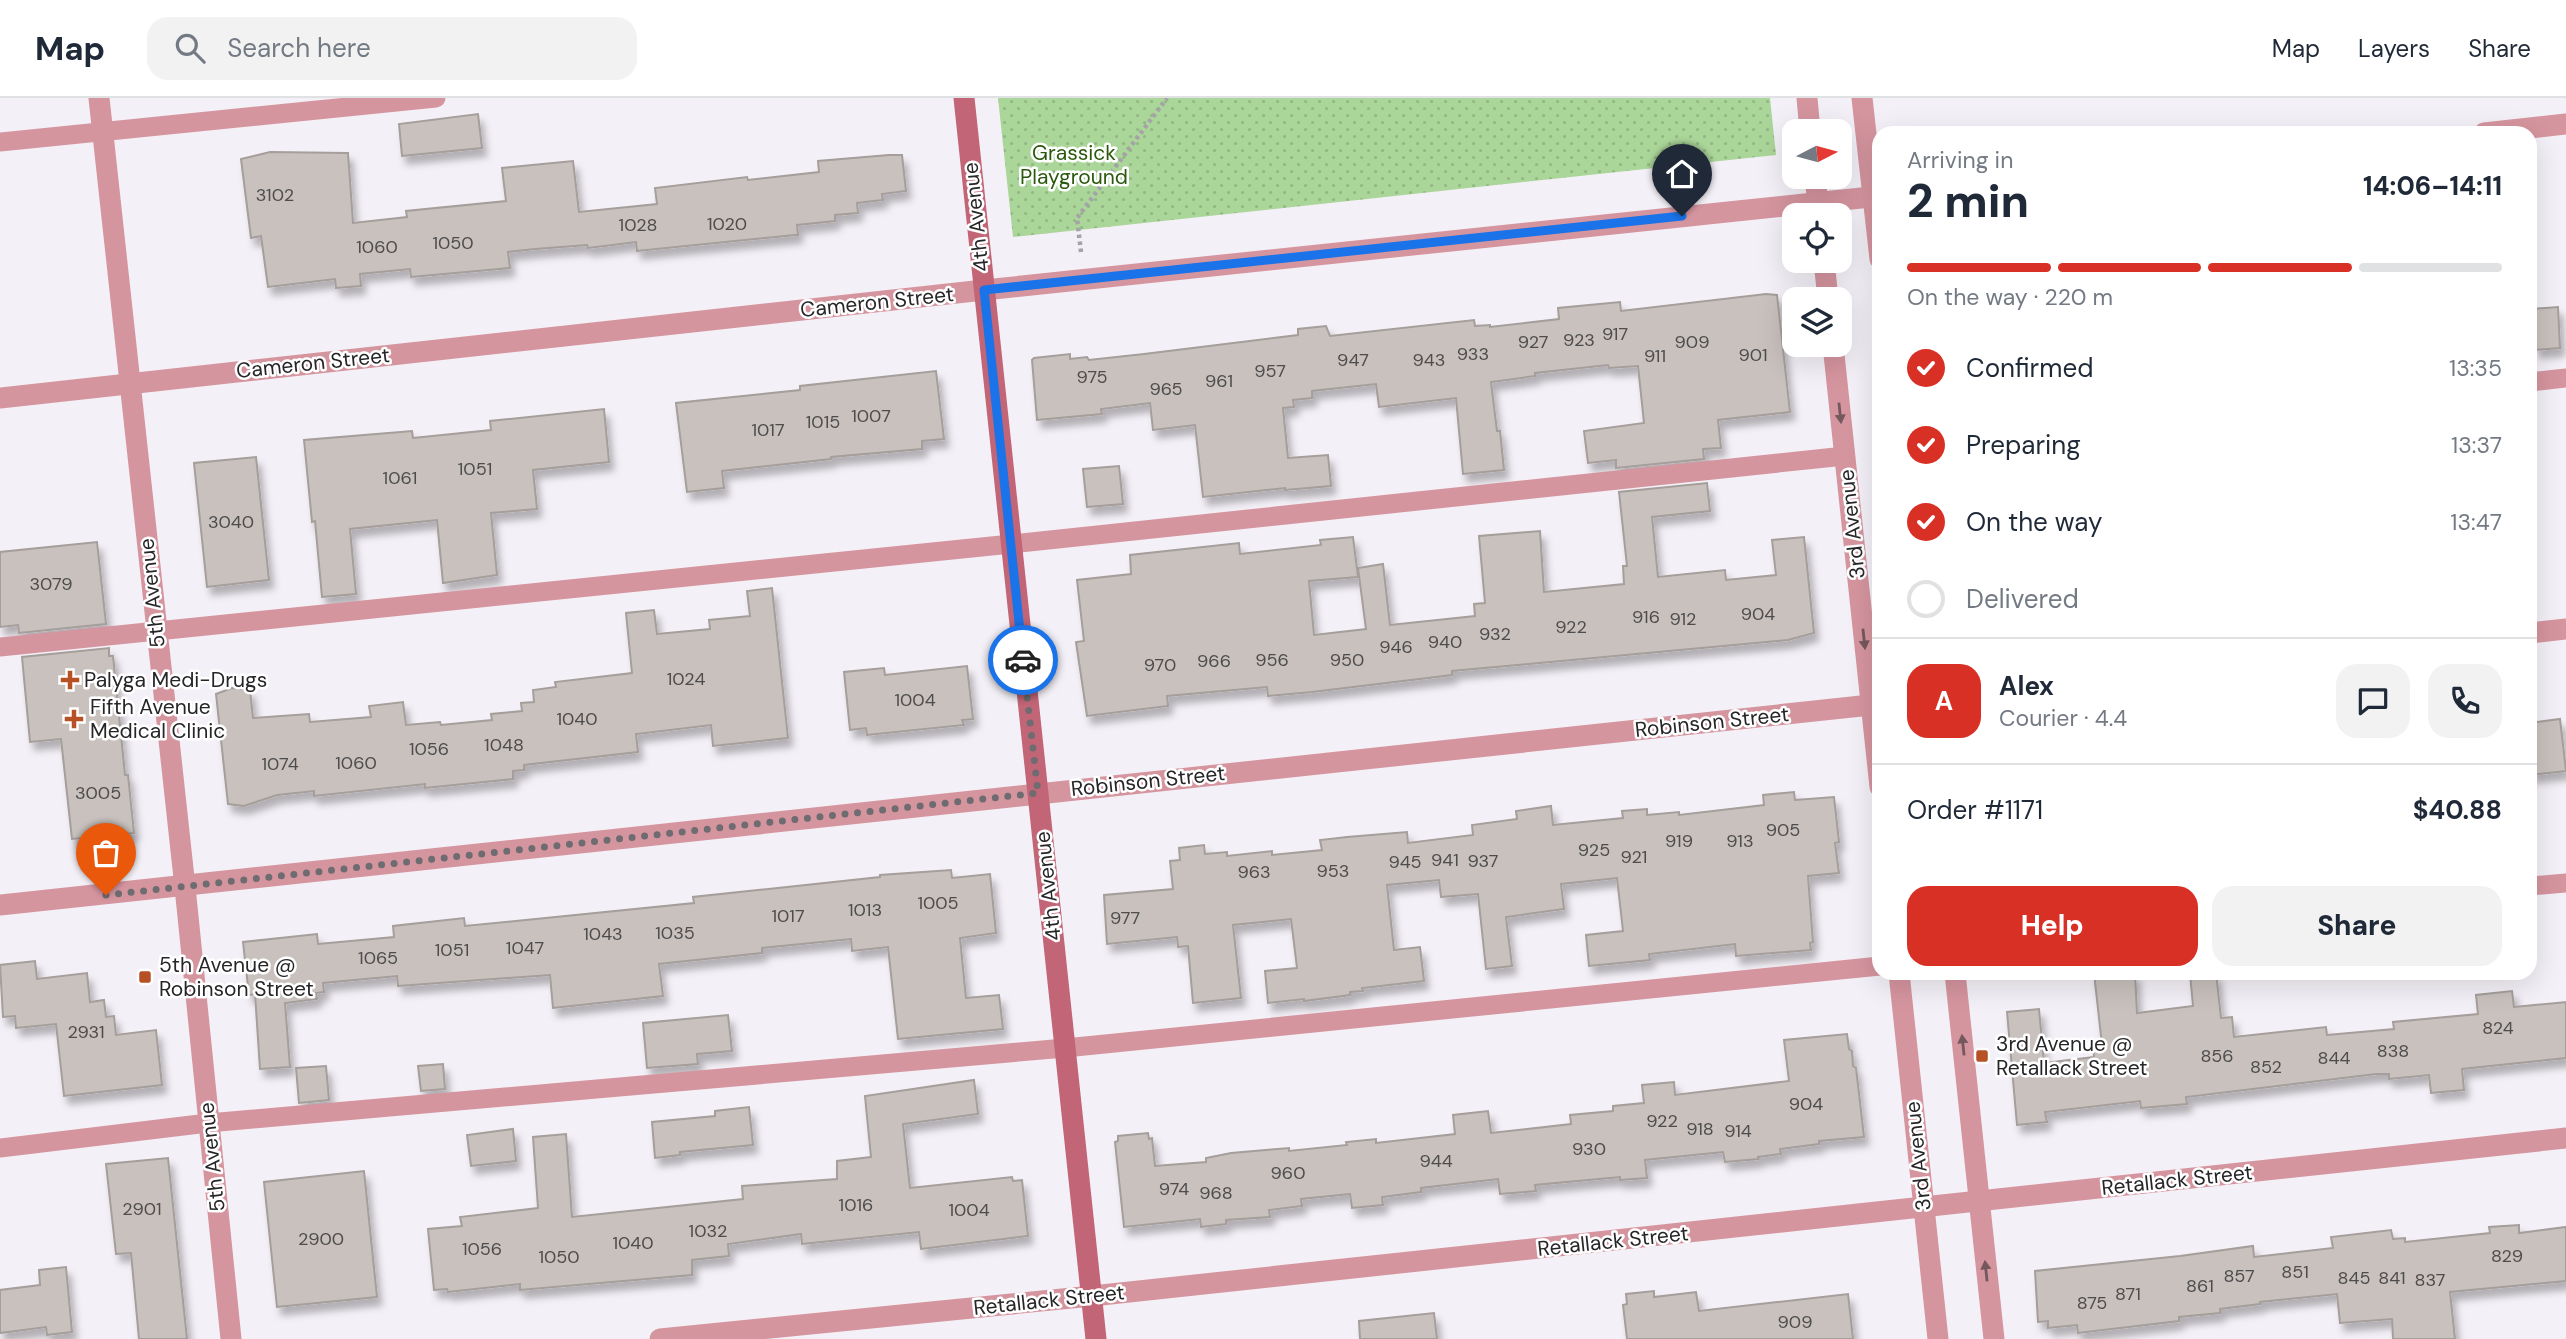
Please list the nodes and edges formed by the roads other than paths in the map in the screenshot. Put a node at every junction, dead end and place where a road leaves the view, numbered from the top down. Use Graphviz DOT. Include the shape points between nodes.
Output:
graph roads {
  1 [pos="99,98"];
  2 [pos="436,98"];
  3 [pos="964,98"];
  4 [pos="1807,98"];
  5 [pos="1862,98"];
  6 [pos="1810,119"];
  7 [pos="2566,124"];
  8 [pos="2537,127"];
  9 [pos="103,131"];
  10 [pos="0,142"];
  11 [pos="1872,168"];
  12 [pos="1872,197"];
  13 [pos="1843,203"];
  14 [pos="1782,212"];
  15 [pos="984,290"];
  16 [pos="1834,357"];
  17 [pos="2566,378"];
  18 [pos="2537,381"];
  19 [pos="130,383"];
  20 [pos="0,398"];
  21 [pos="1845,456"];
  22 [pos="1011,544"];
  23 [pos="155,629"];
  24 [pos="2566,629"];
  25 [pos="2537,632"];
  26 [pos="0,647"];
  27 [pos="1872,680"];
  28 [pos="1872,705"];
  29 [pos="1038,793"];
  30 [pos="2566,883"];
  31 [pos="2537,885"];
  32 [pos="185,887"];
  33 [pos="0,905"];
  34 [pos="1872,967"];
  35 [pos="1900,980"];
  36 [pos="1956,980"];
  37 [pos="1065,1048"];
  38 [pos="208,1122"];
  39 [pos="2566,1138"];
  40 [pos="0,1148"];
  41 [pos="1979,1202"];
  42 [pos="1924,1208"];
  43 [pos="1092,1296"];
  44 [pos="231,1339"];
  45 [pos="660,1339"];
  46 [pos="1096,1339"];
  47 [pos="1937,1339"];
  48 [pos="1994,1339"];
  1 -- 9 [label="street, 5th Avenue"];
  2 -- 9 [label="lane"];
  3 -- 15 [label="street, 4th Avenue"];
  4 -- 6 [label="street"];
  5 -- 11 [label="street"];
  7 -- 8 [label="street"];
  9 -- 10 [label="lane"];
  9 -- 19 [label="street, 5th Avenue"];
  12 -- 13 [label="street, Cameron Street"];
  14 -- 15 [label="street, Cameron Street"];
  15 -- 19 [label="street, Cameron Street"];
  15 -- 22 [label="street, 4th Avenue"];
  16 -- 21 [label="street, 3rd Avenue, one-way"];
  17 -- 18 [label="lane"];
  19 -- 20 [label="street, Cameron Street"];
  19 -- 23 [label="street, 5th Avenue"];
  21 -- 22 [label="lane"];
  21 -- 27 [label="street, 3rd Avenue, one-way"];
  22 -- 23 [label="lane"];
  22 -- 29 [label="street, 4th Avenue"];
  23 -- 26 [label="lane"];
  23 -- 32 [label="street, 5th Avenue"];
  24 -- 25 [label="street"];
  28 -- 29 [label="street, Robinson Street"];
  29 -- 32 [label="street, Robinson Street"];
  29 -- 37 [label="street, 4th Avenue"];
  30 -- 31 [label="lane"];
  32 -- 33 [label="street, Robinson Street"];
  32 -- 38 [label="street, 5th Avenue"];
  34 -- 37 [label="lane"];
  35 -- 42 [label="street, 3rd Avenue"];
  41 -- 36 [label="street, one-way"];
  37 -- 38 [label="lane"];
  37 -- 43 [label="street, 4th Avenue"];
  38 -- 40 [label="lane"];
  38 -- 44 [label="street, 5th Avenue"];
  39 -- 41 [label="street, Retallack Street"];
  41 -- 42 [label="street, Retallack Street"];
  48 -- 41 [label="street, one-way"];
  42 -- 43 [label="street, Retallack Street"];
  42 -- 47 [label="street, 3rd Avenue"];
  43 -- 45 [label="street, Retallack Street"];
  43 -- 46 [label="street, 4th Avenue"];
}
